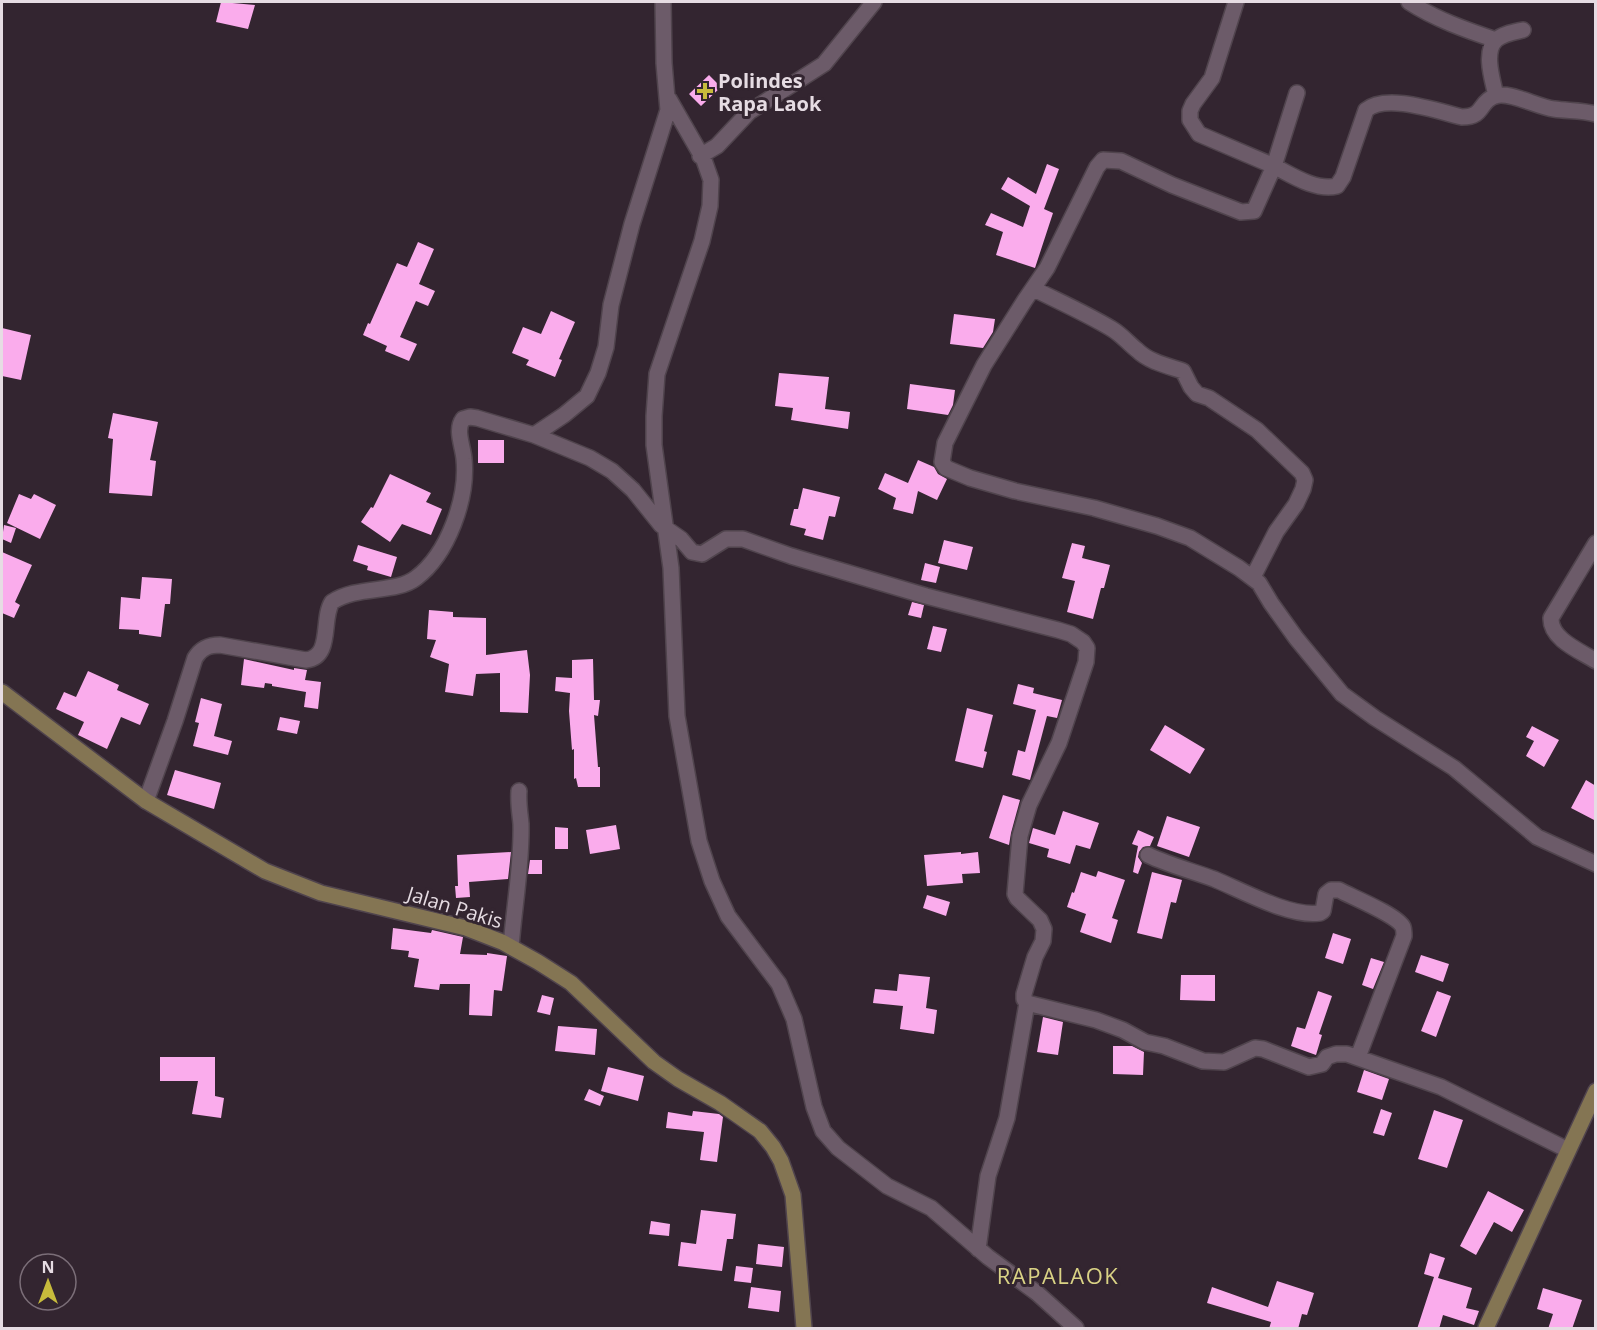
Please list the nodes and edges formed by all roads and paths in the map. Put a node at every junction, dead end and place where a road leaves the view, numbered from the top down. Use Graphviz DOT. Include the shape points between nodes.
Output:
graph roads {
  1 [pos="663,2"];
  2 [pos="874,2"];
  3 [pos="1236,2"];
  4 [pos="1409,2"];
  5 [pos="1522,30"];
  6 [pos="1496,40"];
  7 [pos="1297,93"];
  8 [pos="1496,96"];
  9 [pos="669,99"];
  10 [pos="1596,114"];
  11 [pos="700,156"];
  12 [pos="1274,166"];
  13 [pos="1034,289"];
  14 [pos="534,435"];
  15 [pos="666,529"];
  16 [pos="1596,543"];
  17 [pos="1253,577"];
  18 [pos="1596,661"];
  19 [pos="2,692"];
  20 [pos="519,791"];
  21 [pos="146,801"];
  22 [pos="1148,855"];
  23 [pos="1596,864"];
  24 [pos="511,947"];
  25 [pos="1027,1003"];
  26 [pos="1358,1057"];
  27 [pos="1596,1091"];
  28 [pos="1568,1150"];
  29 [pos="978,1249"];
  30 [pos="804,1329"];
  31 [pos="1076,1329"];
  32 [pos="1486,1329"];
  1 -- 9 [label="street"];
  2 -- 11 [label="street" via="824,64 750,112 717,146"];
  3 -- 12 [label="street" via="1212,78 1193,104 1190,120 1199,134"];
  4 -- 6 [label="street"];
  5 -- 6 [label="street"];
  6 -- 8 [label="street" via="1490,55"];
  7 -- 12 [label="street"];
  8 -- 10 [label="street"];
  8 -- 12 [label="street" via="1470,117 1389,102 1372,105 1366,110 1337,186 1321,187"];
  9 -- 11 [label="street"];
  9 -- 14 [label="street" via="611,305 598,373 587,396"];
  11 -- 15 [label="street" via="711,180 710,206 657,374 654,444"];
  12 -- 13 [label="street" via="1259,203 1249,213 1181,189 1121,161 1103,160"];
  13 -- 17 [label="street" via="1113,330 1149,358 1183,371 1197,394 1257,430 1302,472 1303,489"];
  13 -- 17 [label="street" via="984,365 945,443 944,466 1015,490 1157,526 1190,538"];
  14 -- 15 [label="street" via="612,471"];
  14 -- 21 [label="street" via="477,418 463,419 459,430 464,459 462,495 444,546 414,580 353,592 333,602 327,613 323,647 316,657 306,660 220,645 199,652"];
  15 -- 25 [label="street" via="697,554 726,539 743,539 926,596 1058,630 1083,642 1087,654 1083,675 1020,836 1015,894 1044,929 1024,994"];
  15 -- 29 [label="street" via="677,716 699,841 711,881 728,916 779,984 794,1019 814,1107 824,1131 857,1164 887,1186 931,1208"];
  16 -- 18 [label="street" via="1551,618 1554,633"];
  17 -- 23 [label="street" via="1342,694 1454,768 1536,837"];
  19 -- 21 [label="street, Jalan Pakis"];
  20 -- 24 [label="street" via="520,834"];
  21 -- 24 [label="street, Jalan Pakis" via="265,871 321,893 466,928"];
  22 -- 26 [label="street" via="1299,912 1320,913 1326,894 1339,890 1399,922 1404,936"];
  24 -- 30 [label="street, Jalan Pakis" via="571,983 654,1062 767,1138 794,1195"];
  25 -- 26 [label="street" via="1096,1020 1145,1042 1203,1061 1224,1062 1255,1048 1309,1067 1336,1054"];
  25 -- 29 [label="street" via="1007,1118 988,1176"];
  26 -- 28 [label="street" via="1441,1087"];
  27 -- 28 [label="street"];
  28 -- 32 [label="street"];
  29 -- 31 [label="street"];
}
